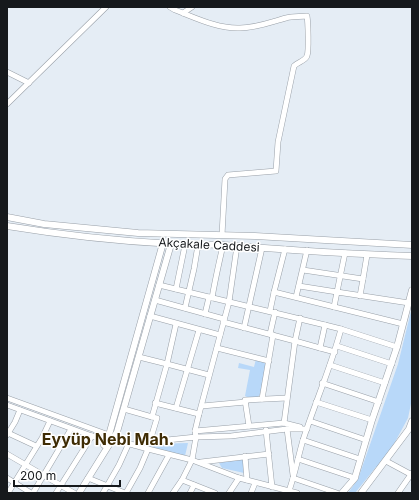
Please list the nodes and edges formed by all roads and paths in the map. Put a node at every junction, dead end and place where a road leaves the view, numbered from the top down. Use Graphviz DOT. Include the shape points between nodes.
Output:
graph roads {
  1 [pos="106,7"];
  2 [pos="170,7"];
  3 [pos="192,7"];
  4 [pos="183,13"];
  5 [pos="7,72"];
  6 [pos="28,83"];
  7 [pos="7,104"];
  8 [pos="7,217"];
  9 [pos="7,226"];
  10 [pos="222,235"];
  11 [pos="163,243"];
  12 [pos="171,244"];
  13 [pos="198,244"];
  14 [pos="186,245"];
  15 [pos="223,245"];
  16 [pos="412,245"];
  17 [pos="237,246"];
  18 [pos="262,248"];
  19 [pos="285,249"];
  20 [pos="307,250"];
  21 [pos="345,253"];
  22 [pos="366,255"];
  23 [pos="412,256"];
  24 [pos="303,270"];
  25 [pos="341,275"];
  26 [pos="363,279"];
  27 [pos="159,286"];
  28 [pos="299,286"];
  29 [pos="176,289"];
  30 [pos="412,290"];
  31 [pos="189,292"];
  32 [pos="274,292"];
  33 [pos="337,292"];
  34 [pos="360,296"];
  35 [pos="211,297"];
  36 [pos="296,297"];
  37 [pos="155,300"];
  38 [pos="229,302"];
  39 [pos="409,303"];
  40 [pos="250,306"];
  41 [pos="334,307"];
  42 [pos="185,308"];
  43 [pos="272,312"];
  44 [pos="205,314"];
  45 [pos="150,316"];
  46 [pos="300,318"];
  47 [pos="224,321"];
  48 [pos="176,324"];
  49 [pos="403,324"];
  50 [pos="325,325"];
  51 [pos="244,328"];
  52 [pos="342,329"];
  53 [pos="199,330"];
  54 [pos="220,335"];
  55 [pos="272,335"];
  56 [pos="295,340"];
  57 [pos="337,346"];
  58 [pos="397,347"];
  59 [pos="217,348"];
  60 [pos="320,348"];
  61 [pos="335,352"];
  62 [pos="140,358"];
  63 [pos="269,360"];
  64 [pos="167,364"];
  65 [pos="392,364"];
  66 [pos="330,365"];
  67 [pos="187,369"];
  68 [pos="210,375"];
  69 [pos="322,383"];
  70 [pos="385,383"];
  71 [pos="7,398"];
  72 [pos="287,398"];
  73 [pos="262,399"];
  74 [pos="246,402"];
  75 [pos="316,402"];
  76 [pos="379,402"];
  77 [pos="155,403"];
  78 [pos="7,405"];
  79 [pos="202,406"];
  80 [pos="176,408"];
  81 [pos="124,409"];
  82 [pos="20,410"];
  83 [pos="199,414"];
  84 [pos="152,417"];
  85 [pos="372,420"];
  86 [pos="412,421"];
  87 [pos="50,422"];
  88 [pos="310,422"];
  89 [pos="284,423"];
  90 [pos="249,426"];
  91 [pos="70,429"];
  92 [pos="287,429"];
  93 [pos="307,429"];
  94 [pos="266,430"];
  95 [pos="8,434"];
  96 [pos="196,434"];
  97 [pos="92,436"];
  98 [pos="109,438"];
  99 [pos="303,440"];
  100 [pos="366,440"];
  101 [pos="150,442"];
  102 [pos="132,444"];
  103 [pos="36,446"];
  104 [pos="148,449"];
  105 [pos="7,454"];
  106 [pos="269,454"];
  107 [pos="169,455"];
  108 [pos="245,456"];
  109 [pos="298,458"];
  110 [pos="360,459"];
  111 [pos="192,460"];
  112 [pos="386,461"];
  113 [pos="198,462"];
  114 [pos="25,464"];
  115 [pos="412,474"];
  116 [pos="43,475"];
  117 [pos="7,478"];
  118 [pos="88,478"];
  119 [pos="239,478"];
  120 [pos="293,478"];
  121 [pos="354,478"];
  122 [pos="182,480"];
  123 [pos="247,480"];
  124 [pos="14,482"];
  125 [pos="255,483"];
  126 [pos="61,485"];
  127 [pos="194,485"];
  128 [pos="106,486"];
  129 [pos="273,489"];
  130 [pos="289,491"];
  131 [pos="8,493"];
  132 [pos="32,493"];
  133 [pos="56,493"];
  134 [pos="75,493"];
  135 [pos="79,493"];
  136 [pos="103,493"];
  137 [pos="126,493"];
  138 [pos="148,493"];
  139 [pos="173,493"];
  140 [pos="190,493"];
  141 [pos="215,493"];
  142 [pos="230,493"];
  143 [pos="251,493"];
  144 [pos="297,493"];
  145 [pos="337,493"];
  146 [pos="342,493"];
  147 [pos="361,493"];
  148 [pos="398,493"];
  1 -- 6 [label="street"];
  2 -- 4 [label="street"];
  3 -- 4 [label="street"];
  4 -- 10 [label="street" via="224,27 257,26 286,18 307,16 309,25 307,56 304,61 294,66 278,142 276,171 226,176"];
  5 -- 6 [label="street"];
  6 -- 7 [label="street"];
  8 -- 10 [label="main road, Akçakale Caddesi" via="44,224 138,233"];
  9 -- 11 [label="main road, Akçakale Caddesi" via="132,242"];
  10 -- 16 [label="main road, Akçakale Caddesi"];
  11 -- 12 [label="main road, Akçakale Caddesi"];
  11 -- 98 [label="main road"];
  12 -- 14 [label="main road, Akçakale Caddesi"];
  12 -- 27 [label="main road"];
  13 -- 14 [label="main road, Akçakale Caddesi"];
  13 -- 15 [label="main road, Akçakale Caddesi"];
  13 -- 31 [label="street"];
  14 -- 29 [label="street"];
  15 -- 17 [label="main road, Akçakale Caddesi"];
  15 -- 35 [label="street"];
  17 -- 18 [label="main road, Akçakale Caddesi"];
  17 -- 38 [label="street"];
  18 -- 19 [label="main road, Akçakale Caddesi"];
  18 -- 40 [label="street"];
  19 -- 20 [label="main road, Akçakale Caddesi"];
  19 -- 32 [label="street"];
  20 -- 21 [label="main road, Akçakale Caddesi"];
  20 -- 24 [label="street"];
  21 -- 22 [label="main road, Akçakale Caddesi"];
  21 -- 25 [label="street"];
  22 -- 23 [label="main road, Akçakale Caddesi"];
  22 -- 26 [label="street"];
  24 -- 25 [label="street"];
  24 -- 28 [label="street"];
  25 -- 26 [label="street"];
  25 -- 33 [label="street"];
  26 -- 34 [label="street"];
  27 -- 29 [label="street"];
  27 -- 37 [label="main road"];
  28 -- 33 [label="street"];
  28 -- 36 [label="street"];
  29 -- 31 [label="street"];
  30 -- 39 [label="main road"];
  31 -- 35 [label="street"];
  31 -- 42 [label="street"];
  32 -- 36 [label="street"];
  32 -- 43 [label="street"];
  33 -- 34 [label="street"];
  33 -- 41 [label="street"];
  34 -- 39 [label="street"];
  35 -- 38 [label="street"];
  35 -- 44 [label="street"];
  36 -- 41 [label="street"];
  37 -- 42 [label="street"];
  37 -- 45 [label="main road"];
  38 -- 40 [label="street"];
  38 -- 47 [label="street"];
  39 -- 49 [label="main road"];
  40 -- 43 [label="street"];
  40 -- 51 [label="street"];
  41 -- 49 [label="street"];
  42 -- 44 [label="street"];
  43 -- 46 [label="street"];
  43 -- 55 [label="street"];
  44 -- 47 [label="street"];
  45 -- 48 [label="street"];
  45 -- 62 [label="main road"];
  46 -- 50 [label="street"];
  46 -- 56 [label="street"];
  47 -- 51 [label="street"];
  47 -- 54 [label="street"];
  48 -- 53 [label="street"];
  48 -- 64 [label="street"];
  49 -- 58 [label="main road"];
  50 -- 52 [label="street"];
  50 -- 60 [label="street"];
  51 -- 55 [label="street"];
  52 -- 57 [label="street"];
  52 -- 58 [label="street"];
  53 -- 54 [label="street"];
  53 -- 67 [label="street"];
  54 -- 59 [label="street"];
  55 -- 56 [label="street"];
  55 -- 63 [label="street"];
  56 -- 60 [label="street"];
  56 -- 72 [label="street"];
  57 -- 61 [label="street"];
  57 -- 65 [label="street"];
  58 -- 65 [label="main road"];
  59 -- 63 [label="street"];
  59 -- 68 [label="street"];
  60 -- 61 [label="street"];
  61 -- 66 [label="street"];
  62 -- 64 [label="street"];
  62 -- 81 [label="main road"];
  63 -- 73 [label="street"];
  64 -- 67 [label="street"];
  64 -- 77 [label="street"];
  65 -- 70 [label="main road"];
  66 -- 69 [label="street"];
  66 -- 70 [label="street"];
  67 -- 68 [label="street"];
  67 -- 80 [label="street"];
  68 -- 79 [label="street"];
  69 -- 75 [label="street"];
  69 -- 76 [label="street"];
  70 -- 76 [label="main road"];
  71 -- 98 [label="street"];
  72 -- 73 [label="street"];
  72 -- 89 [label="street"];
  73 -- 74 [label="street" via="245,400"];
  74 -- 79 [label="street"];
  74 -- 90 [label="street"];
  75 -- 85 [label="street"];
  75 -- 88 [label="street"];
  76 -- 85 [label="main road"];
  77 -- 80 [label="street"];
  77 -- 84 [label="street"];
  78 -- 82 [label="street"];
  79 -- 83 [label="street"];
  80 -- 83 [label="street"];
  81 -- 84 [label="street"];
  81 -- 98 [label="main road" via="117,432"];
  82 -- 87 [label="street"];
  82 -- 95 [label="street"];
  83 -- 96 [label="street"];
  84 -- 101 [label="street" via="156,418"];
  85 -- 100 [label="main road"];
  86 -- 112 [label="main road" via="410,429"];
  87 -- 91 [label="street"];
  87 -- 103 [label="street"];
  88 -- 93 [label="street"];
  88 -- 100 [label="street"];
  89 -- 90 [label="street"];
  89 -- 93 [label="street"];
  90 -- 96 [label="street"];
  91 -- 97 [label="street"];
  91 -- 116 [label="street"];
  92 -- 93 [label="street"];
  92 -- 94 [label="street"];
  92 -- 120 [label="street"];
  93 -- 99 [label="street"];
  94 -- 96 [label="street" via="231,436"];
  94 -- 106 [label="street"];
  95 -- 103 [label="street"];
  96 -- 101 [label="street"];
  96 -- 111 [label="street"];
  97 -- 98 [label="street"];
  97 -- 126 [label="street"];
  98 -- 102 [label="street"];
  98 -- 118 [label="main road"];
  98 -- 134 [label="main road"];
  99 -- 109 [label="street"];
  99 -- 110 [label="street"];
  100 -- 110 [label="main road"];
  101 -- 102 [label="street"];
  102 -- 104 [label="street"];
  102 -- 128 [label="street"];
  103 -- 114 [label="street"];
  104 -- 107 [label="street"];
  104 -- 137 [label="street"];
  105 -- 114 [label="street"];
  106 -- 108 [label="street"];
  106 -- 129 [label="street"];
  107 -- 111 [label="street"];
  107 -- 138 [label="street"];
  108 -- 113 [label="street"];
  108 -- 123 [label="street"];
  109 -- 120 [label="street"];
  109 -- 121 [label="street"];
  110 -- 121 [label="main road"];
  111 -- 113 [label="street"];
  111 -- 122 [label="street"];
  112 -- 115 [label="street"];
  112 -- 147 [label="main road"];
  113 -- 119 [label="street"];
  114 -- 116 [label="street"];
  114 -- 124 [label="street"];
  115 -- 148 [label="street"];
  116 -- 126 [label="street"];
  116 -- 132 [label="street"];
  117 -- 124 [label="street"];
  118 -- 128 [label="street"];
  118 -- 135 [label="main road"];
  119 -- 123 [label="street"];
  119 -- 142 [label="street"];
  120 -- 130 [label="street"];
  120 -- 145 [label="street"];
  121 -- 146 [label="main road"];
  122 -- 127 [label="street"];
  122 -- 139 [label="street"];
  123 -- 125 [label="street"];
  124 -- 131 [label="street"];
  124 -- 132 [label="street"];
  125 -- 129 [label="street"];
  125 -- 143 [label="street"];
  126 -- 133 [label="street"];
  126 -- 134 [label="street"];
  127 -- 140 [label="street"];
  127 -- 141 [label="street"];
  128 -- 136 [label="street"];
  128 -- 137 [label="street"];
  129 -- 130 [label="street"];
  130 -- 144 [label="street"];
}
